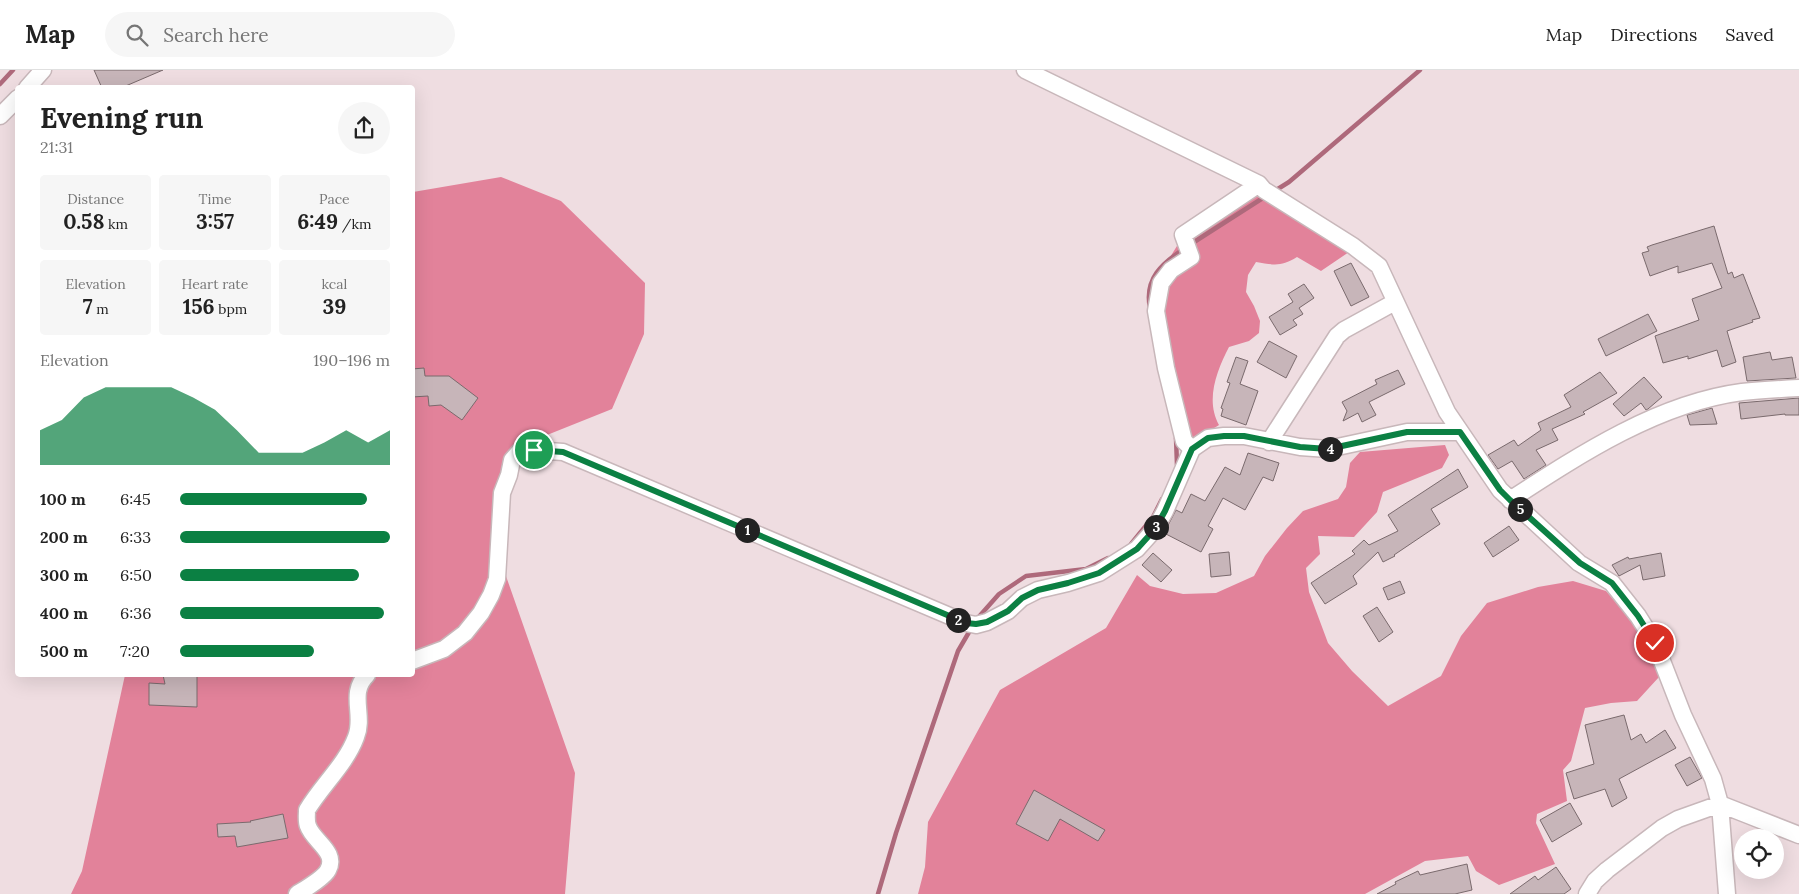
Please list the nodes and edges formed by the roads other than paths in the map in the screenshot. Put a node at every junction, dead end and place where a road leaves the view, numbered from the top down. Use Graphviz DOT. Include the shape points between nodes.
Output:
graph roads {
  1 [pos="43,70"];
  2 [pos="1024,70"];
  3 [pos="30,85"];
  4 [pos="15,101"];
  5 [pos="0,116"];
  6 [pos="1259,184"];
  7 [pos="1395,302"];
  8 [pos="1799,388"];
  9 [pos="1460,432"];
  10 [pos="1268,442"];
  11 [pos="1192,449"];
  12 [pos="1510,500"];
  13 [pos="415,660"];
  14 [pos="365,677"];
  15 [pos="1720,804"];
  16 [pos="1799,835"];
  17 [pos="297,894"];
  18 [pos="1587,894"];
  19 [pos="1727,894"];
  1 -- 3 [label="street"];
  2 -- 6 [label="street"];
  4 -- 5 [label="street"];
  6 -- 7 [label="street" via="1379,266"];
  6 -- 11 [label="street" via="1183,235 1191,257 1171,270 1161,283 1156,311 1166,368 1184,441"];
  7 -- 9 [label="street" via="1447,412"];
  7 -- 10 [label="street" via="1338,336"];
  8 -- 12 [label="street" via="1740,392 1662,414 1572,459"];
  9 -- 10 [label="street" via="1407,432 1328,449"];
  9 -- 12 [label="street"];
  10 -- 11 [label="street" via="1244,436 1224,436 1208,438"];
  11 -- 13 [label="street" via="1165,511 1155,529 1137,549 1099,573 1038,590 1022,598 1008,611 976,624 966,623 563,452 519,452 512,460 502,494 497,579 491,594 466,633 444,649"];
  12 -- 15 [label="street" via="1580,563 1612,583 1638,616 1655,643 1682,715 1713,779"];
  14 -- 17 [label="street" via="357,688 357,736 348,754 307,810 309,828 330,855 328,871"];
  15 -- 16 [label="street"];
  15 -- 18 [label="street" via="1662,828 1607,870"];
  15 -- 19 [label="street"];
}
